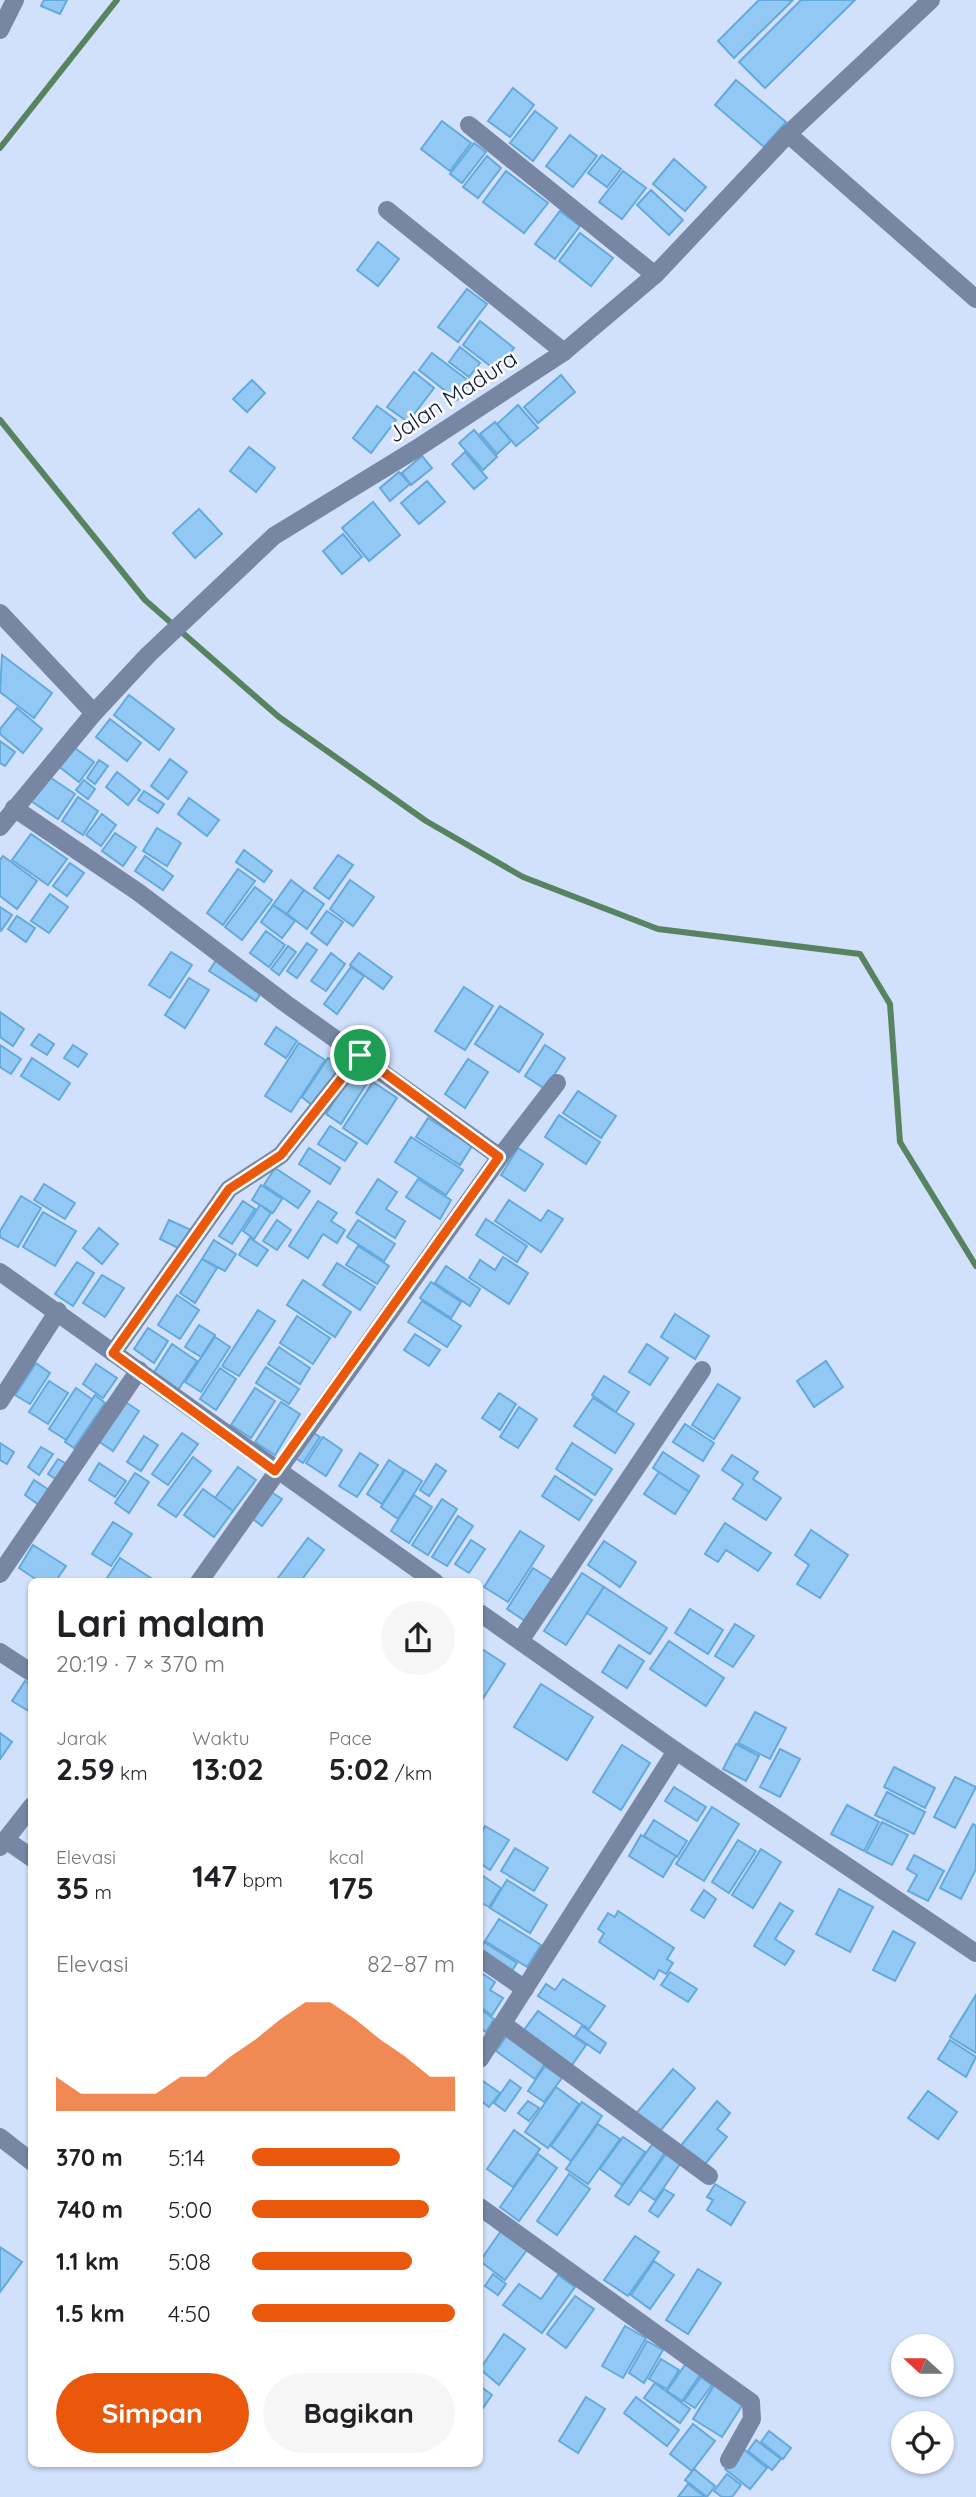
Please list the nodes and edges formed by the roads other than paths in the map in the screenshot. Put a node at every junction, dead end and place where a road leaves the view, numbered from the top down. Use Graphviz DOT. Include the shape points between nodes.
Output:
graph roads {
  1 [pos="15,0"];
  2 [pos="931,0"];
  3 [pos="0,30"];
  4 [pos="469,125"];
  5 [pos="788,134"];
  6 [pos="387,210"];
  7 [pos="655,275"];
  8 [pos="976,299"];
  9 [pos="564,352"];
  10 [pos="0,613"];
  11 [pos="94,713"];
  12 [pos="14,808"];
  13 [pos="0,827"];
  14 [pos="360,1055"];
  15 [pos="558,1083"];
  16 [pos="499,1157"];
  17 [pos="0,1272"];
  18 [pos="58,1311"];
  19 [pos="113,1353"];
  20 [pos="139,1370"];
  21 [pos="702,1370"];
  22 [pos="0,1401"];
  23 [pos="275,1471"];
  24 [pos="0,1574"];
  25 [pos="202,1578"];
  26 [pos="429,1578"];
  27 [pos="483,1615"];
  28 [pos="520,1641"];
  29 [pos="0,1652"];
  30 [pos="28,1670"];
  31 [pos="676,1751"];
  32 [pos="28,1811"];
  33 [pos="3,1843"];
  34 [pos="28,1856"];
  35 [pos="976,1953"];
  36 [pos="483,1960"];
  37 [pos="525,1989"];
  38 [pos="503,2024"];
  39 [pos="483,2054"];
  40 [pos="0,2137"];
  41 [pos="28,2159"];
  42 [pos="709,2176"];
  43 [pos="483,2209"];
  44 [pos="729,2460"];
  1 -- 3 [label="street"];
  2 -- 5 [label="street, Jalan Madura"];
  4 -- 7 [label="street"];
  5 -- 7 [label="street, Jalan Madura"];
  5 -- 8 [label="street"];
  6 -- 9 [label="street"];
  7 -- 9 [label="street, Jalan Madura"];
  9 -- 11 [label="street, Jalan Madura" via="274,536"];
  10 -- 11 [label="street"];
  11 -- 12 [label="street, Jalan Madura"];
  12 -- 13 [label="street, Jalan Madura"];
  12 -- 14 [label="street" via="138,892"];
  14 -- 16 [label="street"];
  14 -- 19 [label="street" via="281,1155 229,1189"];
  15 -- 16 [label="street"];
  16 -- 23 [label="street"];
  17 -- 18 [label="street"];
  18 -- 19 [label="street"];
  18 -- 22 [label="street"];
  19 -- 20 [label="street"];
  20 -- 23 [label="street"];
  20 -- 24 [label="street"];
  21 -- 28 [label="street"];
  23 -- 25 [label="street"];
  23 -- 26 [label="street"];
  27 -- 28 [label="street"];
  28 -- 31 [label="street"];
  29 -- 30 [label="street"];
  31 -- 35 [label="street"];
  31 -- 37 [label="street"];
  32 -- 33 [label="street"];
  33 -- 34 [label="street"];
  36 -- 37 [label="street"];
  37 -- 38 [label="street"];
  38 -- 39 [label="street"];
  38 -- 42 [label="street"];
  40 -- 41 [label="street"];
  43 -- 44 [label="street" via="746,2396 754,2410 752,2419"];
}
